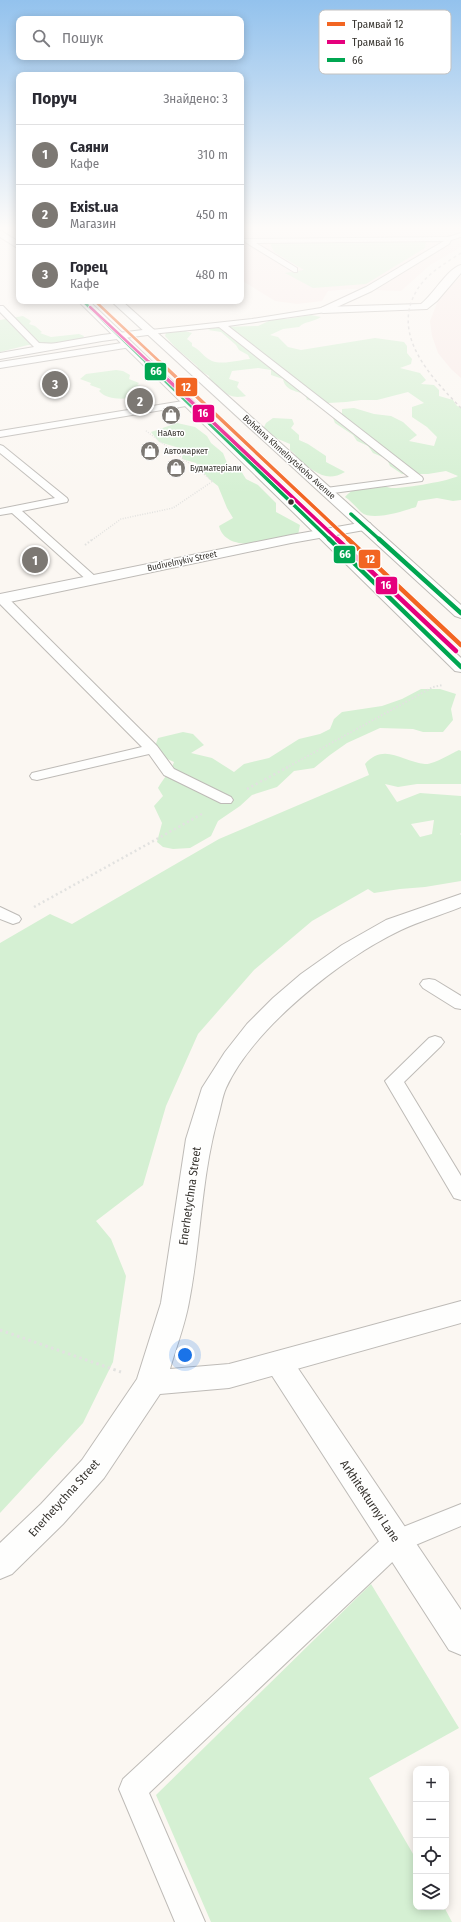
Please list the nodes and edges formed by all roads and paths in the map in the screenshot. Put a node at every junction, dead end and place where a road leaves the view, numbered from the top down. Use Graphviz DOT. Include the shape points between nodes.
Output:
graph roads {
  1 [pos="3,315"];
  2 [pos="97,315"];
  3 [pos="132,315"];
  4 [pos="291,315"];
  5 [pos="222,325"];
  6 [pos="152,332"];
  7 [pos="123,341"];
  8 [pos="56,346"];
  9 [pos="0,356"];
  10 [pos="0,366"];
  11 [pos="189,403"];
  12 [pos="0,434"];
  13 [pos="153,436"];
  14 [pos="0,448"];
  15 [pos="326,491"];
  16 [pos="14,509"];
  17 [pos="0,512"];
  18 [pos="365,526"];
  19 [pos="323,533"];
  20 [pos="68,557"];
  21 [pos="94,580"];
  22 [pos="1,599"];
  23 [pos="461,613"];
  24 [pos="461,668"];
  25 [pos="447,684"];
  26 [pos="152,749"];
  27 [pos="37,776"];
  28 [pos="226,800"];
  29 [pos="461,900"];
  30 [pos="6,915"];
  31 [pos="429,984"];
  32 [pos="461,1004"];
  33 [pos="435,1042"];
  34 [pos="461,1193"];
  35 [pos="461,1312"];
  36 [pos="0,1330"];
  37 [pos="279,1363"];
  38 [pos="152,1383"];
  39 [pos="461,1515"];
  40 [pos="397,1541"];
  41 [pos="0,1564"];
  42 [pos="461,1638"];
  43 [pos="190,1922"];
  1 -- 8 [label="lane" via="37,344"];
  2 -- 7 [label="main road"];
  3 -- 6 [label="main road, Bohdana Khmelnytskoho Avenue"];
  4 -- 5 [label="lane"];
  5 -- 6 [label="lane"];
  5 -- 15 [label="lane" via="418,479"];
  6 -- 7 [label="main road"];
  6 -- 15 [label="main road, Bohdana Khmelnytskoho Avenue"];
  7 -- 8 [label="main road"];
  7 -- 10 [label="lane"];
  7 -- 11 [label="main road"];
  8 -- 9 [label="main road"];
  11 -- 12 [label="lane"];
  11 -- 19 [label="main road"];
  13 -- 20 [label="path" via="213,481 173,508 121,519"];
  14 -- 16 [label="lane" via="63,500"];
  15 -- 18 [label="main road, Bohdana Khmelnytskoho Avenue"];
  16 -- 17 [label="lane"];
  16 -- 20 [label="lane"];
  18 -- 19 [label="main road, Budivelnykiv Street"];
  18 -- 23 [label="main road, Bohdana Khmelnytskoho Avenue"];
  19 -- 21 [label="main road, Budivelnykiv Street"];
  19 -- 24 [label="main road"];
  20 -- 21 [label="lane"];
  21 -- 22 [label="main road, Budivelnykiv Street"];
  22 -- 26 [label="lane"];
  25 -- 28 [label="path" via="432,687"];
  26 -- 27 [label="lane"];
  26 -- 28 [label="lane" via="169,772"];
  28 -- 30 [label="path"];
  29 -- 38 [label="main road, Enerhetychna Street" via="394,925 350,950 281,1002 233,1057 214,1088 199,1139 174,1303"];
  31 -- 32 [label="lane"];
  33 -- 34 [label="lane" via="394,1081"];
  35 -- 37 [label="main road"];
  36 -- 38 [label="path"];
  37 -- 38 [label="main road" via="229,1376"];
  37 -- 40 [label="main road, Arkhitekturnyi Lane"];
  38 -- 41 [label="main road, Enerhetychna Street" via="93,1469 52,1514"];
  39 -- 40 [label="lane"];
  40 -- 42 [label="main road, Arkhitekturnyi Lane"];
  40 -- 43 [label="lane" via="133,1789"];
}
